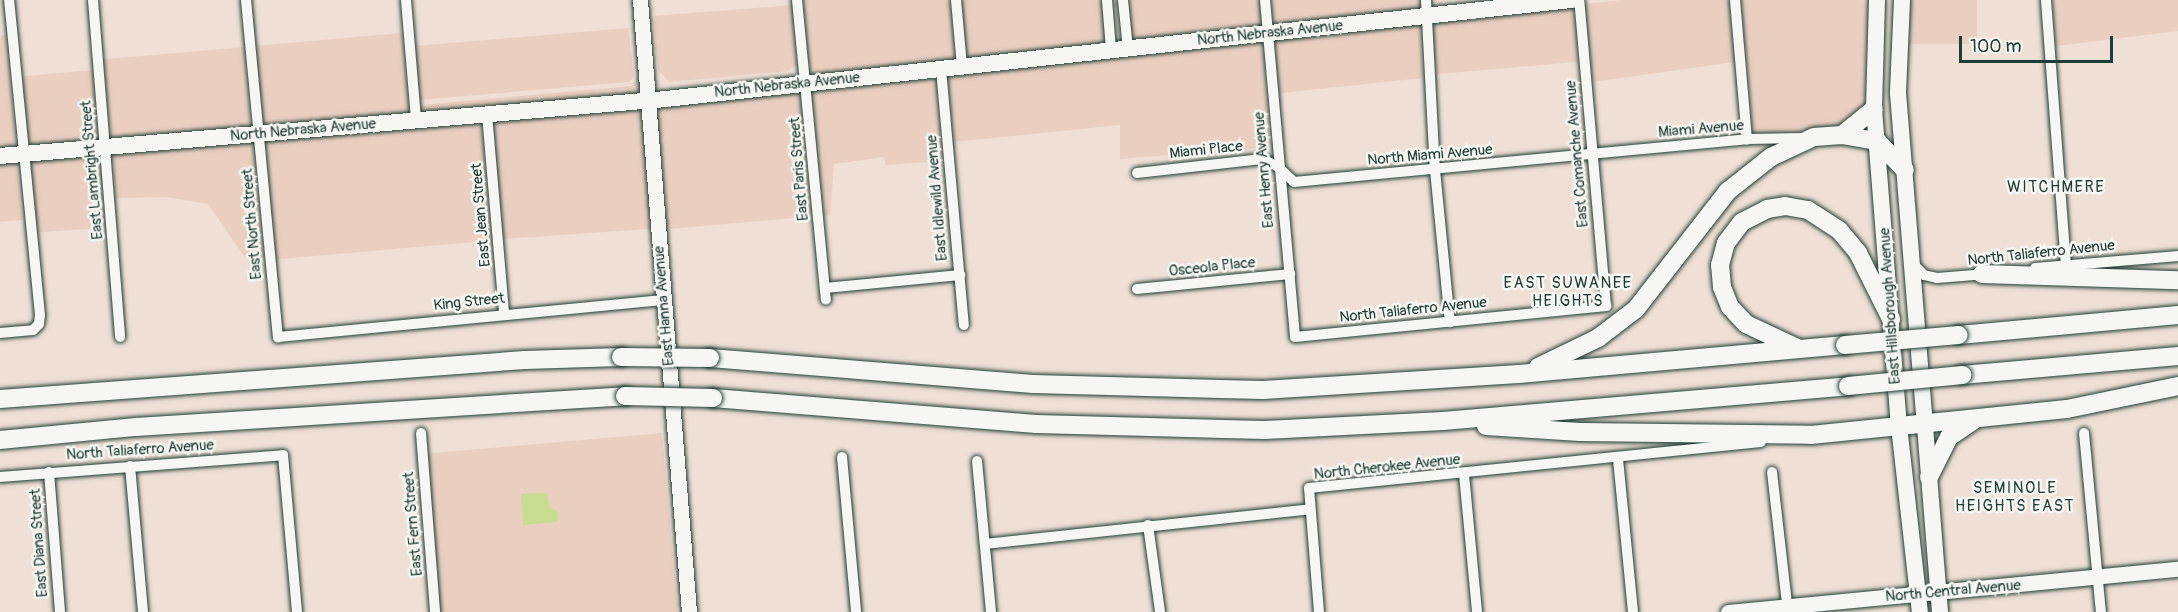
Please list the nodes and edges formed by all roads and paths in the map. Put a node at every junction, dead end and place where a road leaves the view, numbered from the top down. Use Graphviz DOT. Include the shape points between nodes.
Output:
graph roads {
  1 [pos="9,0"];
  2 [pos="93,0"];
  3 [pos="246,0"];
  4 [pos="406,0"];
  5 [pos="640,0"];
  6 [pos="797,0"];
  7 [pos="956,0"];
  8 [pos="1107,0"];
  9 [pos="1123,0"];
  10 [pos="1265,0"];
  11 [pos="1572,0"];
  12 [pos="1579,0"];
  13 [pos="1735,0"];
  14 [pos="1877,0"];
  15 [pos="1902,0"];
  16 [pos="2046,0"];
  17 [pos="1426,8"];
  18 [pos="1268,33"];
  19 [pos="1120,50"];
  20 [pos="962,66"];
  21 [pos="941,69"];
  22 [pos="804,83"];
  23 [pos="649,100"];
  24 [pos="1874,109"];
  25 [pos="487,114"];
  26 [pos="416,120"];
  27 [pos="258,134"];
  28 [pos="1842,135"];
  29 [pos="1814,137"];
  30 [pos="1747,139"];
  31 [pos="1877,141"];
  32 [pos="106,147"];
  33 [pos="22,154"];
  34 [pos="1592,154"];
  35 [pos="0,156"];
  36 [pos="1277,166"];
  37 [pos="1435,170"];
  38 [pos="1905,170"];
  39 [pos="1137,173"];
  40 [pos="2178,256"];
  41 [pos="1913,264"];
  42 [pos="2066,265"];
  43 [pos="1290,274"];
  44 [pos="1983,274"];
  45 [pos="960,275"];
  46 [pos="2178,280"];
  47 [pos="825,288"];
  48 [pos="1137,289"];
  49 [pos="663,300"];
  50 [pos="826,300"];
  51 [pos="1606,306"];
  52 [pos="504,313"];
  53 [pos="2178,315"];
  54 [pos="1891,319"];
  55 [pos="1450,322"];
  56 [pos="964,325"];
  57 [pos="0,333"];
  58 [pos="120,337"];
  59 [pos="1295,337"];
  60 [pos="278,338"];
  61 [pos="1798,349"];
  62 [pos="2178,357"];
  63 [pos="1519,374"];
  64 [pos="2178,386"];
  65 [pos="0,399"];
  66 [pos="1981,417"];
  67 [pos="1443,421"];
  68 [pos="1925,421"];
  69 [pos="1899,426"];
  70 [pos="2084,432"];
  71 [pos="421,433"];
  72 [pos="1811,435"];
  73 [pos="0,440"];
  74 [pos="842,457"];
  75 [pos="1618,459"];
  76 [pos="976,461"];
  77 [pos="130,466"];
  78 [pos="49,472"];
  79 [pos="1772,472"];
  80 [pos="1464,474"];
  81 [pos="0,477"];
  82 [pos="1929,477"];
  83 [pos="1310,509"];
  84 [pos="1148,525"];
  85 [pos="985,544"];
  86 [pos="2178,569"];
  87 [pos="2098,576"];
  88 [pos="1938,593"];
  89 [pos="1919,594"];
  90 [pos="1788,609"];
  91 [pos="60,612"];
  92 [pos="143,612"];
  93 [pos="297,612"];
  94 [pos="435,612"];
  95 [pos="690,612"];
  96 [pos="856,612"];
  97 [pos="991,612"];
  98 [pos="1160,612"];
  99 [pos="1319,612"];
  100 [pos="1477,612"];
  101 [pos="1633,612"];
  102 [pos="1728,612"];
  103 [pos="1920,612"];
  104 [pos="1940,612"];
  105 [pos="2101,612"];
  1 -- 33 [label="street"];
  2 -- 32 [label="street, East Lambright Street"];
  3 -- 27 [label="street, East North Street"];
  4 -- 26 [label="street"];
  5 -- 23 [label="street, East Hanna Avenue"];
  6 -- 22 [label="street, East Paris Street"];
  7 -- 20 [label="street"];
  8 -- 19 [label="street"];
  9 -- 19 [label="street"];
  10 -- 18 [label="street, East Henry Avenue"];
  11 -- 17 [label="main road, North Nebraska Avenue"];
  12 -- 34 [label="street, East Comanche Avenue"];
  13 -- 30 [label="street"];
  14 -- 24 [label="main road, East Hillsborough Avenue"];
  15 -- 38 [label="main road, East Hillsborough Avenue" via="1898,93"];
  16 -- 42 [label="street"];
  17 -- 18 [label="main road, North Nebraska Avenue"];
  17 -- 37 [label="street"];
  18 -- 19 [label="main road, North Nebraska Avenue"];
  18 -- 36 [label="street, East Henry Avenue"];
  19 -- 20 [label="main road, North Nebraska Avenue"];
  20 -- 21 [label="main road, North Nebraska Avenue"];
  21 -- 22 [label="main road, North Nebraska Avenue"];
  21 -- 45 [label="street, East Idlewild Avenue"];
  22 -- 23 [label="main road, North Nebraska Avenue"];
  22 -- 47 [label="street, East Paris Street"];
  23 -- 25 [label="main road, North Nebraska Avenue"];
  23 -- 49 [label="street, East Hanna Avenue"];
  24 -- 28 [label="highway"];
  24 -- 31 [label="main road, East Hillsborough Avenue"];
  25 -- 26 [label="main road, North Nebraska Avenue"];
  25 -- 52 [label="street, East Jean Street"];
  26 -- 27 [label="main road, North Nebraska Avenue"];
  27 -- 32 [label="main road, North Nebraska Avenue"];
  27 -- 60 [label="street, East North Street"];
  28 -- 29 [label="highway"];
  28 -- 31 [label="highway"];
  29 -- 30 [label="street, Miami Avenue"];
  29 -- 63 [label="highway" via="1772,157 1743,177 1624,319 1568,354"];
  30 -- 34 [label="street, Miami Avenue"];
  31 -- 38 [label="highway"];
  31 -- 54 [label="main road, East Hillsborough Avenue"];
  32 -- 33 [label="main road, North Nebraska Avenue"];
  32 -- 58 [label="street, East Lambright Street"];
  33 -- 35 [label="main road, North Nebraska Avenue"];
  33 -- 57 [label="street" via="39,324 33,330"];
  34 -- 37 [label="street, North Miami Avenue"];
  34 -- 51 [label="street, East Comanche Avenue"];
  36 -- 37 [label="street, North Miami Avenue" via="1294,182"];
  36 -- 39 [label="street, Miami Place" via="1262,159"];
  36 -- 43 [label="street, East Henry Avenue"];
  37 -- 55 [label="street"];
  38 -- 41 [label="main road, East Hillsborough Avenue"];
  40 -- 42 [label="street, North Taliaferro Avenue"];
  41 -- 44 [label="street, North Taliaferro Avenue" via="1931,278"];
  41 -- 68 [label="main road, East Hillsborough Avenue"];
  42 -- 44 [label="street, North Taliaferro Avenue"];
  43 -- 48 [label="street, Osceola Place"];
  43 -- 59 [label="street, East Henry Avenue"];
  44 -- 46 [label="highway"];
  45 -- 47 [label="street"];
  45 -- 56 [label="street, East Idlewild Avenue"];
  47 -- 50 [label="street, East Paris Street"];
  49 -- 52 [label="street, King Street"];
  49 -- 95 [label="street, East Hanna Avenue"];
  51 -- 55 [label="street, North Taliaferro Avenue"];
  52 -- 60 [label="street, King Street"];
  53 -- 61 [label="highway, bridge"];
  54 -- 61 [label="highway" via="1858,253 1839,230 1808,210 1785,206 1767,209 1742,222 1726,243 1720,265 1722,287 1730,307 1746,324"];
  54 -- 69 [label="main road, East Hillsborough Avenue"];
  55 -- 59 [label="street, North Taliaferro Avenue"];
  61 -- 63 [label="highway"];
  62 -- 67 [label="highway, bridge"];
  63 -- 65 [label="highway, bridge" via="1320,388 1151,390 710,358 621,357 525,360"];
  64 -- 66 [label="highway" via="2067,409"];
  66 -- 68 [label="highway"];
  66 -- 82 [label="highway" via="1949,437"];
  67 -- 72 [label="highway" via="1580,432"];
  67 -- 73 [label="highway, bridge" via="1265,430 1144,429 713,398 625,396 172,424"];
  68 -- 69 [label="highway"];
  68 -- 82 [label="main road, East Hillsborough Avenue"];
  69 -- 72 [label="highway"];
  69 -- 89 [label="main road, East Hillsborough Avenue"];
  70 -- 87 [label="street"];
  71 -- 94 [label="street, East Fern Street"];
  72 -- 75 [label="street, North Cherokee Avenue"];
  74 -- 96 [label="street"];
  75 -- 80 [label="street, North Cherokee Avenue"];
  75 -- 101 [label="street"];
  76 -- 85 [label="street"];
  77 -- 78 [label="street, North Taliaferro Avenue"];
  77 -- 92 [label="street"];
  77 -- 93 [label="street, North Taliaferro Avenue" via="283,455"];
  78 -- 81 [label="street, North Taliaferro Avenue"];
  78 -- 91 [label="street, East Diana Street"];
  79 -- 90 [label="street"];
  80 -- 83 [label="street, North Cherokee Avenue" via="1309,489"];
  80 -- 100 [label="street"];
  82 -- 88 [label="main road, East Hillsborough Avenue"];
  83 -- 84 [label="street"];
  83 -- 99 [label="street"];
  84 -- 85 [label="street"];
  84 -- 98 [label="street"];
  85 -- 97 [label="street"];
  86 -- 87 [label="street, North Central Avenue"];
  87 -- 88 [label="street, North Central Avenue"];
  87 -- 105 [label="street"];
  88 -- 89 [label="street, North Central Avenue"];
  88 -- 104 [label="main road, East Hillsborough Avenue"];
  89 -- 90 [label="street, North Central Avenue"];
  89 -- 103 [label="main road, East Hillsborough Avenue"];
  90 -- 102 [label="street, North Central Avenue"];
}
